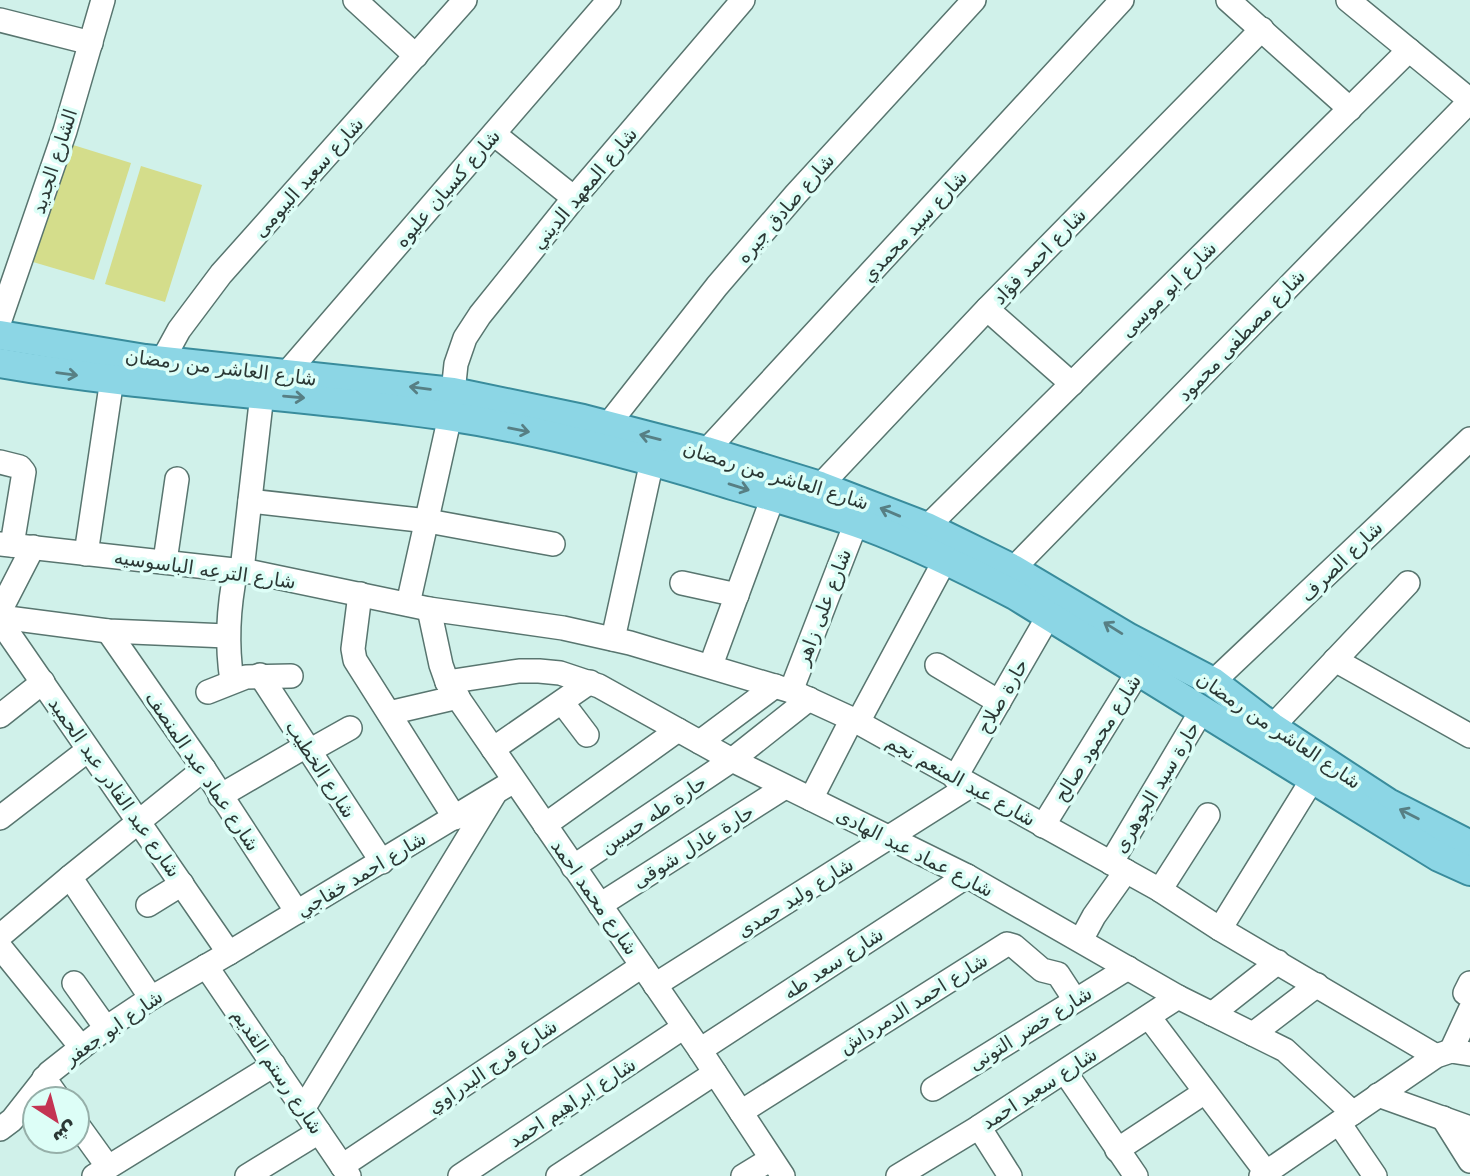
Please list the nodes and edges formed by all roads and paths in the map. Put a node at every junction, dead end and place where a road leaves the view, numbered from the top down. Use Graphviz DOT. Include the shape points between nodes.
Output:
graph roads {
  1 [pos="103,0"];
  2 [pos="355,0"];
  3 [pos="465,0"];
  4 [pos="609,0"];
  5 [pos="743,0"];
  6 [pos="974,0"];
  7 [pos="1122,0"];
  8 [pos="1348,0"];
  9 [pos="1232,1"];
  10 [pos="0,20"];
  11 [pos="1262,29"];
  12 [pos="91,43"];
  13 [pos="1409,50"];
  14 [pos="416,56"];
  15 [pos="1470,101"];
  16 [pos="1350,109"];
  17 [pos="494,134"];
  18 [pos="574,198"];
  19 [pos="987,309"];
  20 [pos="0,320"];
  21 [pos="0,335"];
  22 [pos="162,361"];
  23 [pos="0,363"];
  24 [pos="285,375"];
  25 [pos="112,379"];
  26 [pos="1072,384"];
  27 [pos="262,394"];
  28 [pos="452,404"];
  29 [pos="607,426"];
  30 [pos="1470,439"];
  31 [pos="706,451"];
  32 [pos="652,461"];
  33 [pos="0,462"];
  34 [pos="177,479"];
  35 [pos="820,486"];
  36 [pos="773,497"];
  37 [pos="250,501"];
  38 [pos="428,521"];
  39 [pos="856,523"];
  40 [pos="927,527"];
  41 [pos="554,544"];
  42 [pos="15,546"];
  43 [pos="86,554"];
  44 [pos="945,560"];
  45 [pos="165,561"];
  46 [pos="1013,569"];
  47 [pos="239,570"];
  48 [pos="682,583"];
  49 [pos="1408,583"];
  50 [pos="360,594"];
  51 [pos="737,595"];
  52 [pos="418,606"];
  53 [pos="0,611"];
  54 [pos="1049,615"];
  55 [pos="0,619"];
  56 [pos="107,631"];
  57 [pos="227,636"];
  58 [pos="613,639"];
  59 [pos="1335,660"];
  60 [pos="1145,661"];
  61 [pos="711,665"];
  62 [pos="937,665"];
  63 [pos="260,675"];
  64 [pos="291,676"];
  65 [pos="232,681"];
  66 [pos="43,682"];
  67 [pos="590,682"];
  68 [pos="1213,682"];
  69 [pos="453,689"];
  70 [pos="208,692"];
  71 [pos="792,692"];
  72 [pos="562,702"];
  73 [pos="999,702"];
  74 [pos="1202,710"];
  75 [pos="388,713"];
  76 [pos="0,716"];
  77 [pos="855,721"];
  78 [pos="1272,727"];
  79 [pos="350,728"];
  80 [pos="678,730"];
  81 [pos="587,736"];
  82 [pos="1470,736"];
  83 [pos="700,742"];
  84 [pos="308,748"];
  85 [pos="493,749"];
  86 [pos="88,750"];
  87 [pos="732,760"];
  88 [pos="204,769"];
  89 [pos="1312,780"];
  90 [pos="963,782"];
  91 [pos="505,787"];
  92 [pos="785,787"];
  93 [pos="220,796"];
  94 [pos="811,799"];
  95 [pos="1208,815"];
  96 [pos="0,818"];
  97 [pos="455,818"];
  98 [pos="138,821"];
  99 [pos="545,825"];
  100 [pos="1043,826"];
  101 [pos="888,837"];
  102 [pos="1470,845"];
  103 [pos="382,862"];
  104 [pos="573,867"];
  105 [pos="1118,867"];
  106 [pos="1470,871"];
  107 [pos="967,876"];
  108 [pos="70,877"];
  109 [pos="182,884"];
  110 [pos="1160,890"];
  111 [pos="148,905"];
  112 [pos="600,905"];
  113 [pos="296,912"];
  114 [pos="1220,929"];
  115 [pos="0,936"];
  116 [pos="1081,940"];
  117 [pos="0,947"];
  118 [pos="229,953"];
  119 [pos="1278,962"];
  120 [pos="206,966"];
  121 [pos="642,966"];
  122 [pos="1128,968"];
  123 [pos="74,983"];
  124 [pos="1470,983"];
  125 [pos="655,985"];
  126 [pos="1317,985"];
  127 [pos="1470,996"];
  128 [pos="1178,997"];
  129 [pos="151,998"];
  130 [pos="1075,1000"];
  131 [pos="1470,1010"];
  132 [pos="1212,1014"];
  133 [pos="1149,1017"];
  134 [pos="684,1027"];
  135 [pos="106,1028"];
  136 [pos="1253,1034"];
  137 [pos="81,1047"];
  138 [pos="700,1050"];
  139 [pos="1452,1053"];
  140 [pos="274,1065"];
  141 [pos="1065,1072"];
  142 [pos="715,1073"];
  143 [pos="44,1078"];
  144 [pos="49,1085"];
  145 [pos="933,1089"];
  146 [pos="1205,1092"];
  147 [pos="1378,1095"];
  148 [pos="303,1109"];
  149 [pos="741,1112"];
  150 [pos="1346,1118"];
  151 [pos="1443,1118"];
  152 [pos="979,1127"];
  153 [pos="1470,1128"];
  154 [pos="0,1129"];
  155 [pos="319,1132"];
  156 [pos="1117,1150"];
  157 [pos="91,1152"];
  158 [pos="1470,1161"];
  159 [pos="777,1167"];
  160 [pos="345,1171"];
  161 [pos="101,1172"];
  162 [pos="908,1174"];
  163 [pos="1265,1175"];
  164 [pos="247,1176"];
  165 [pos="460,1176"];
  166 [pos="558,1176"];
  167 [pos="743,1176"];
  168 [pos="1010,1176"];
  169 [pos="1136,1176"];
  170 [pos="1375,1176"];
  1 -- 12 [label="street, الشارع الجديد"];
  2 -- 14 [label="street"];
  3 -- 14 [label="street, شارع سعيد البيومى"];
  4 -- 17 [label="street, شارع كسبان عليوه"];
  5 -- 18 [label="street, شارع المعهد الديني"];
  6 -- 29 [label="street, شارع صادق جيره" via="787,204"];
  7 -- 31 [label="street, شارع سيد محمدي"];
  8 -- 13 [label="street"];
  9 -- 11 [label="street"];
  10 -- 12 [label="street"];
  11 -- 16 [label="street"];
  11 -- 19 [label="street, شارع احمد فؤاد"];
  12 -- 20 [label="street, الشارع الجديد"];
  13 -- 15 [label="street"];
  13 -- 16 [label="street, شارع ابو موسى"];
  14 -- 22 [label="street, شارع سعيد البيومى" via="221,274"];
  15 -- 46 [label="street, شارع مصطفى محمود"];
  16 -- 26 [label="street, شارع ابو موسى"];
  17 -- 18 [label="street"];
  17 -- 24 [label="street, شارع كسبان عليوه"];
  18 -- 28 [label="street, شارع المعهد الديني" via="465,338 456,364"];
  19 -- 26 [label="street"];
  19 -- 35 [label="street, شارع احمد فؤاد"];
  21 -- 22 [label="main road, شارع العاشر من رمضان"];
  22 -- 24 [label="main road, شارع العاشر من رمضان"];
  23 -- 25 [label="main road, شارع العاشر من رمضان, one-way"];
  28 -- 24 [label="main road, شارع العاشر من رمضان, one-way"];
  25 -- 27 [label="main road, شارع العاشر من رمضان"];
  25 -- 43 [label="street"];
  26 -- 40 [label="street, شارع ابو موسى"];
  27 -- 28 [label="main road, شارع العاشر من رمضان, one-way"];
  27 -- 37 [label="street"];
  28 -- 29 [label="main road, شارع العاشر من رمضان"];
  28 -- 32 [label="main road, شارع العاشر من رمضان, one-way"];
  28 -- 38 [label="street, شارع محمد احمد"];
  31 -- 29 [label="main road, شارع العاشر من رمضان, one-way"];
  30 -- 68 [label="street, شارع الصرف"];
  31 -- 35 [label="main road, شارع العاشر من رمضان"];
  32 -- 36 [label="main road, شارع العاشر من رمضان, one-way"];
  32 -- 58 [label="street"];
  33 -- 42 [label="street" via="23,470 24,475"];
  34 -- 45 [label="street"];
  40 -- 35 [label="main road, شارع العاشر من رمضان, one-way"];
  36 -- 39 [label="main road, شارع العاشر من رمضان"];
  36 -- 51 [label="street"];
  37 -- 38 [label="street"];
  37 -- 47 [label="street"];
  38 -- 41 [label="street"];
  38 -- 52 [label="street, شارع محمد احمد"];
  39 -- 44 [label="main road, شارع العاشر من رمضان"];
  39 -- 71 [label="street, شارع على زاهر"];
  40 -- 46 [label="main road, شارع العاشر من رمضان"];
  42 -- 43 [label="street, شارع الترعه الباسوسيه"];
  42 -- 53 [label="street"];
  43 -- 45 [label="street, شارع الترعه الباسوسيه"];
  44 -- 54 [label="main road, شارع العاشر من رمضان"];
  44 -- 77 [label="street"];
  45 -- 47 [label="street, شارع الترعه الباسوسيه"];
  60 -- 46 [label="main road, شارع العاشر من رمضان, one-way"];
  47 -- 50 [label="street, شارع الترعه الباسوسيه"];
  47 -- 57 [label="street" via="230,597"];
  48 -- 51 [label="street"];
  49 -- 59 [label="street"];
  50 -- 52 [label="street, شارع الترعه الباسوسيه"];
  50 -- 75 [label="street" via="353,655"];
  51 -- 61 [label="street"];
  52 -- 58 [label="street, شارع عبد المنعم نجم"];
  52 -- 69 [label="street, شارع محمد احمد"];
  54 -- 60 [label="main road, شارع العاشر من رمضان"];
  54 -- 73 [label="street, حارة صلاح"];
  55 -- 56 [label="street, شارع عبد القادر عبد الحميد"];
  55 -- 66 [label="street, شارع عبد القادر عبد الحميد"];
  56 -- 57 [label="street, شارع عبد القادر عبد الحميد"];
  56 -- 88 [label="street, شارع عماد عبد المنصف"];
  57 -- 65 [label="street"];
  58 -- 61 [label="street, شارع عبد المنعم نجم"];
  59 -- 78 [label="street"];
  59 -- 82 [label="street"];
  60 -- 68 [label="main road, شارع العاشر من رمضان"];
  60 -- 74 [label="main road, شارع العاشر من رمضان"];
  60 -- 100 [label="street, شارع محمود صالح"];
  61 -- 71 [label="street, شارع عبد المنعم نجم"];
  62 -- 73 [label="street"];
  63 -- 64 [label="street"];
  63 -- 65 [label="street"];
  63 -- 84 [label="street, شارع الخطيب"];
  65 -- 70 [label="street"];
  66 -- 76 [label="street"];
  66 -- 86 [label="street, شارع عبد القادر عبد الحميد"];
  67 -- 69 [label="street, شارع عماد عبد الهادى" via="560,673 519,671"];
  67 -- 72 [label="street"];
  67 -- 80 [label="street, شارع عماد عبد الهادى"];
  68 -- 78 [label="main road, شارع العاشر من رمضان"];
  69 -- 75 [label="street, شارع عماد عبد الهادى"];
  69 -- 85 [label="street, شارع محمد احمد"];
  71 -- 77 [label="street, شارع عبد المنعم نجم"];
  71 -- 83 [label="street"];
  71 -- 87 [label="street, حارة طه حسين"];
  72 -- 81 [label="street"];
  72 -- 85 [label="street"];
  73 -- 90 [label="street, حارة صلاح"];
  74 -- 89 [label="main road, شارع العاشر من رمضان"];
  74 -- 105 [label="street, حارة سيد الجوهرى"];
  75 -- 97 [label="street"];
  77 -- 90 [label="street, شارع عبد المنعم نجم"];
  77 -- 94 [label="street"];
  102 -- 78 [label="main road, شارع العاشر من رمضان, one-way" via="1388,803"];
  79 -- 84 [label="street"];
  80 -- 83 [label="street, شارع عماد عبد الهادى"];
  80 -- 99 [label="street"];
  83 -- 87 [label="street, شارع عماد عبد الهادى"];
  84 -- 93 [label="street"];
  84 -- 103 [label="street, شارع الخطيب"];
  85 -- 91 [label="street, شارع محمد احمد"];
  86 -- 96 [label="street"];
  86 -- 98 [label="street, شارع عبد القادر عبد الحميد"];
  87 -- 92 [label="street, شارع عماد عبد الهادى"];
  87 -- 104 [label="street, حارة طه حسين"];
  88 -- 93 [label="street, شارع عماد عبد المنصف"];
  88 -- 98 [label="street"];
  89 -- 106 [label="main road, شارع العاشر من رمضان" via="1438,857"];
  89 -- 114 [label="street"];
  90 -- 100 [label="street, شارع عبد المنعم نجم"];
  90 -- 101 [label="street, شارع وليد حمدى"];
  91 -- 97 [label="street, شارع احمد خفاجي"];
  91 -- 99 [label="street, شارع محمد احمد"];
  91 -- 148 [label="street"];
  92 -- 94 [label="street, شارع عماد عبد الهادى"];
  92 -- 112 [label="street, حارة عادل شوقى"];
  93 -- 113 [label="street, شارع عماد عبد المنصف"];
  94 -- 101 [label="street, شارع عماد عبد الهادى"];
  95 -- 110 [label="street"];
  97 -- 103 [label="street, شارع احمد خفاجي"];
  98 -- 108 [label="street"];
  98 -- 109 [label="street, شارع عبد القادر عبد الحميد"];
  99 -- 104 [label="street, شارع محمد احمد"];
  100 -- 105 [label="street, شارع عبد المنعم نجم"];
  101 -- 107 [label="street, شارع عماد عبد الهادى"];
  101 -- 125 [label="street, شارع وليد حمدى"];
  103 -- 113 [label="street, شارع احمد خفاجي"];
  104 -- 112 [label="street, شارع محمد احمد"];
  105 -- 110 [label="street, شارع عبد المنعم نجم"];
  105 -- 116 [label="street, حارة سيد الجوهرى"];
  107 -- 116 [label="street, شارع عماد عبد الهادى"];
  107 -- 138 [label="street, شارع سعد طه"];
  108 -- 115 [label="street"];
  108 -- 129 [label="street"];
  109 -- 111 [label="street"];
  109 -- 118 [label="street, شارع عبد القادر عبد الحميد"];
  110 -- 114 [label="street, شارع عبد المنعم نجم"];
  112 -- 121 [label="street, شارع محمد احمد"];
  113 -- 118 [label="street, شارع احمد خفاجي"];
  114 -- 119 [label="street, شارع عبد المنعم نجم"];
  116 -- 122 [label="street, شارع عماد عبد الهادى"];
  117 -- 137 [label="street"];
  118 -- 120 [label="street, شارع احمد خفاجي"];
  119 -- 126 [label="street, شارع عبد المنعم نجم"];
  119 -- 132 [label="street"];
  120 -- 129 [label="street, شارع ابو جعفر"];
  120 -- 140 [label="street, شارع رستم القديم"];
  121 -- 125 [label="street, شارع محمد احمد"];
  121 -- 160 [label="street, شارع فرج البدراوي"];
  122 -- 128 [label="street, شارع عماد عبد الهادى"];
  122 -- 130 [label="street, شارع خضر التونى"];
  123 -- 135 [label="street"];
  124 -- 127 [label="street" via="1465,993"];
  125 -- 134 [label="street, شارع محمد احمد"];
  126 -- 136 [label="street"];
  126 -- 139 [label="street, شارع عبد المنعم نجم"];
  128 -- 132 [label="street, شارع عماد عبد الهادى"];
  128 -- 133 [label="street, شارع سعيد احمد"];
  129 -- 135 [label="street, شارع ابو جعفر"];
  130 -- 145 [label="street, شارع خضر التونى"];
  130 -- 149 [label="street, شارع احمد الدمرداش" via="1058,974 1042,970 1007,944"];
  131 -- 139 [label="street"];
  132 -- 136 [label="street, شارع عماد عبد الهادى"];
  133 -- 141 [label="street, شارع سعيد احمد"];
  133 -- 146 [label="street"];
  134 -- 138 [label="street, شارع محمد احمد"];
  134 -- 165 [label="street, شارع ابراهيم احمد"];
  135 -- 137 [label="street, شارع ابو جعفر"];
  136 -- 150 [label="street, شارع عماد عبد الهادى" via="1285,1050"];
  137 -- 143 [label="street, شارع ابو جعفر"];
  138 -- 142 [label="street, شارع محمد احمد"];
  139 -- 147 [label="street"];
  140 -- 148 [label="street, شارع رستم القديم"];
  140 -- 161 [label="street"];
  141 -- 152 [label="street, شارع سعيد احمد"];
  141 -- 156 [label="street"];
  142 -- 149 [label="street, شارع محمد احمد"];
  142 -- 166 [label="street"];
  143 -- 144 [label="street"];
  143 -- 154 [label="street, شارع ابو جعفر"];
  146 -- 156 [label="street"];
  146 -- 163 [label="street"];
  147 -- 150 [label="street"];
  147 -- 151 [label="street"];
  148 -- 155 [label="street, شارع رستم القديم"];
  149 -- 159 [label="street, شارع محمد احمد"];
  150 -- 163 [label="street"];
  150 -- 170 [label="street, شارع عماد عبد الهادى"];
  151 -- 153 [label="street"];
  151 -- 158 [label="street"];
  152 -- 162 [label="street, شارع سعيد احمد"];
  152 -- 168 [label="street"];
  155 -- 160 [label="street, شارع رستم القديم"];
  155 -- 164 [label="street"];
  156 -- 169 [label="street"];
  157 -- 161 [label="street"];
  159 -- 167 [label="street"];
}
